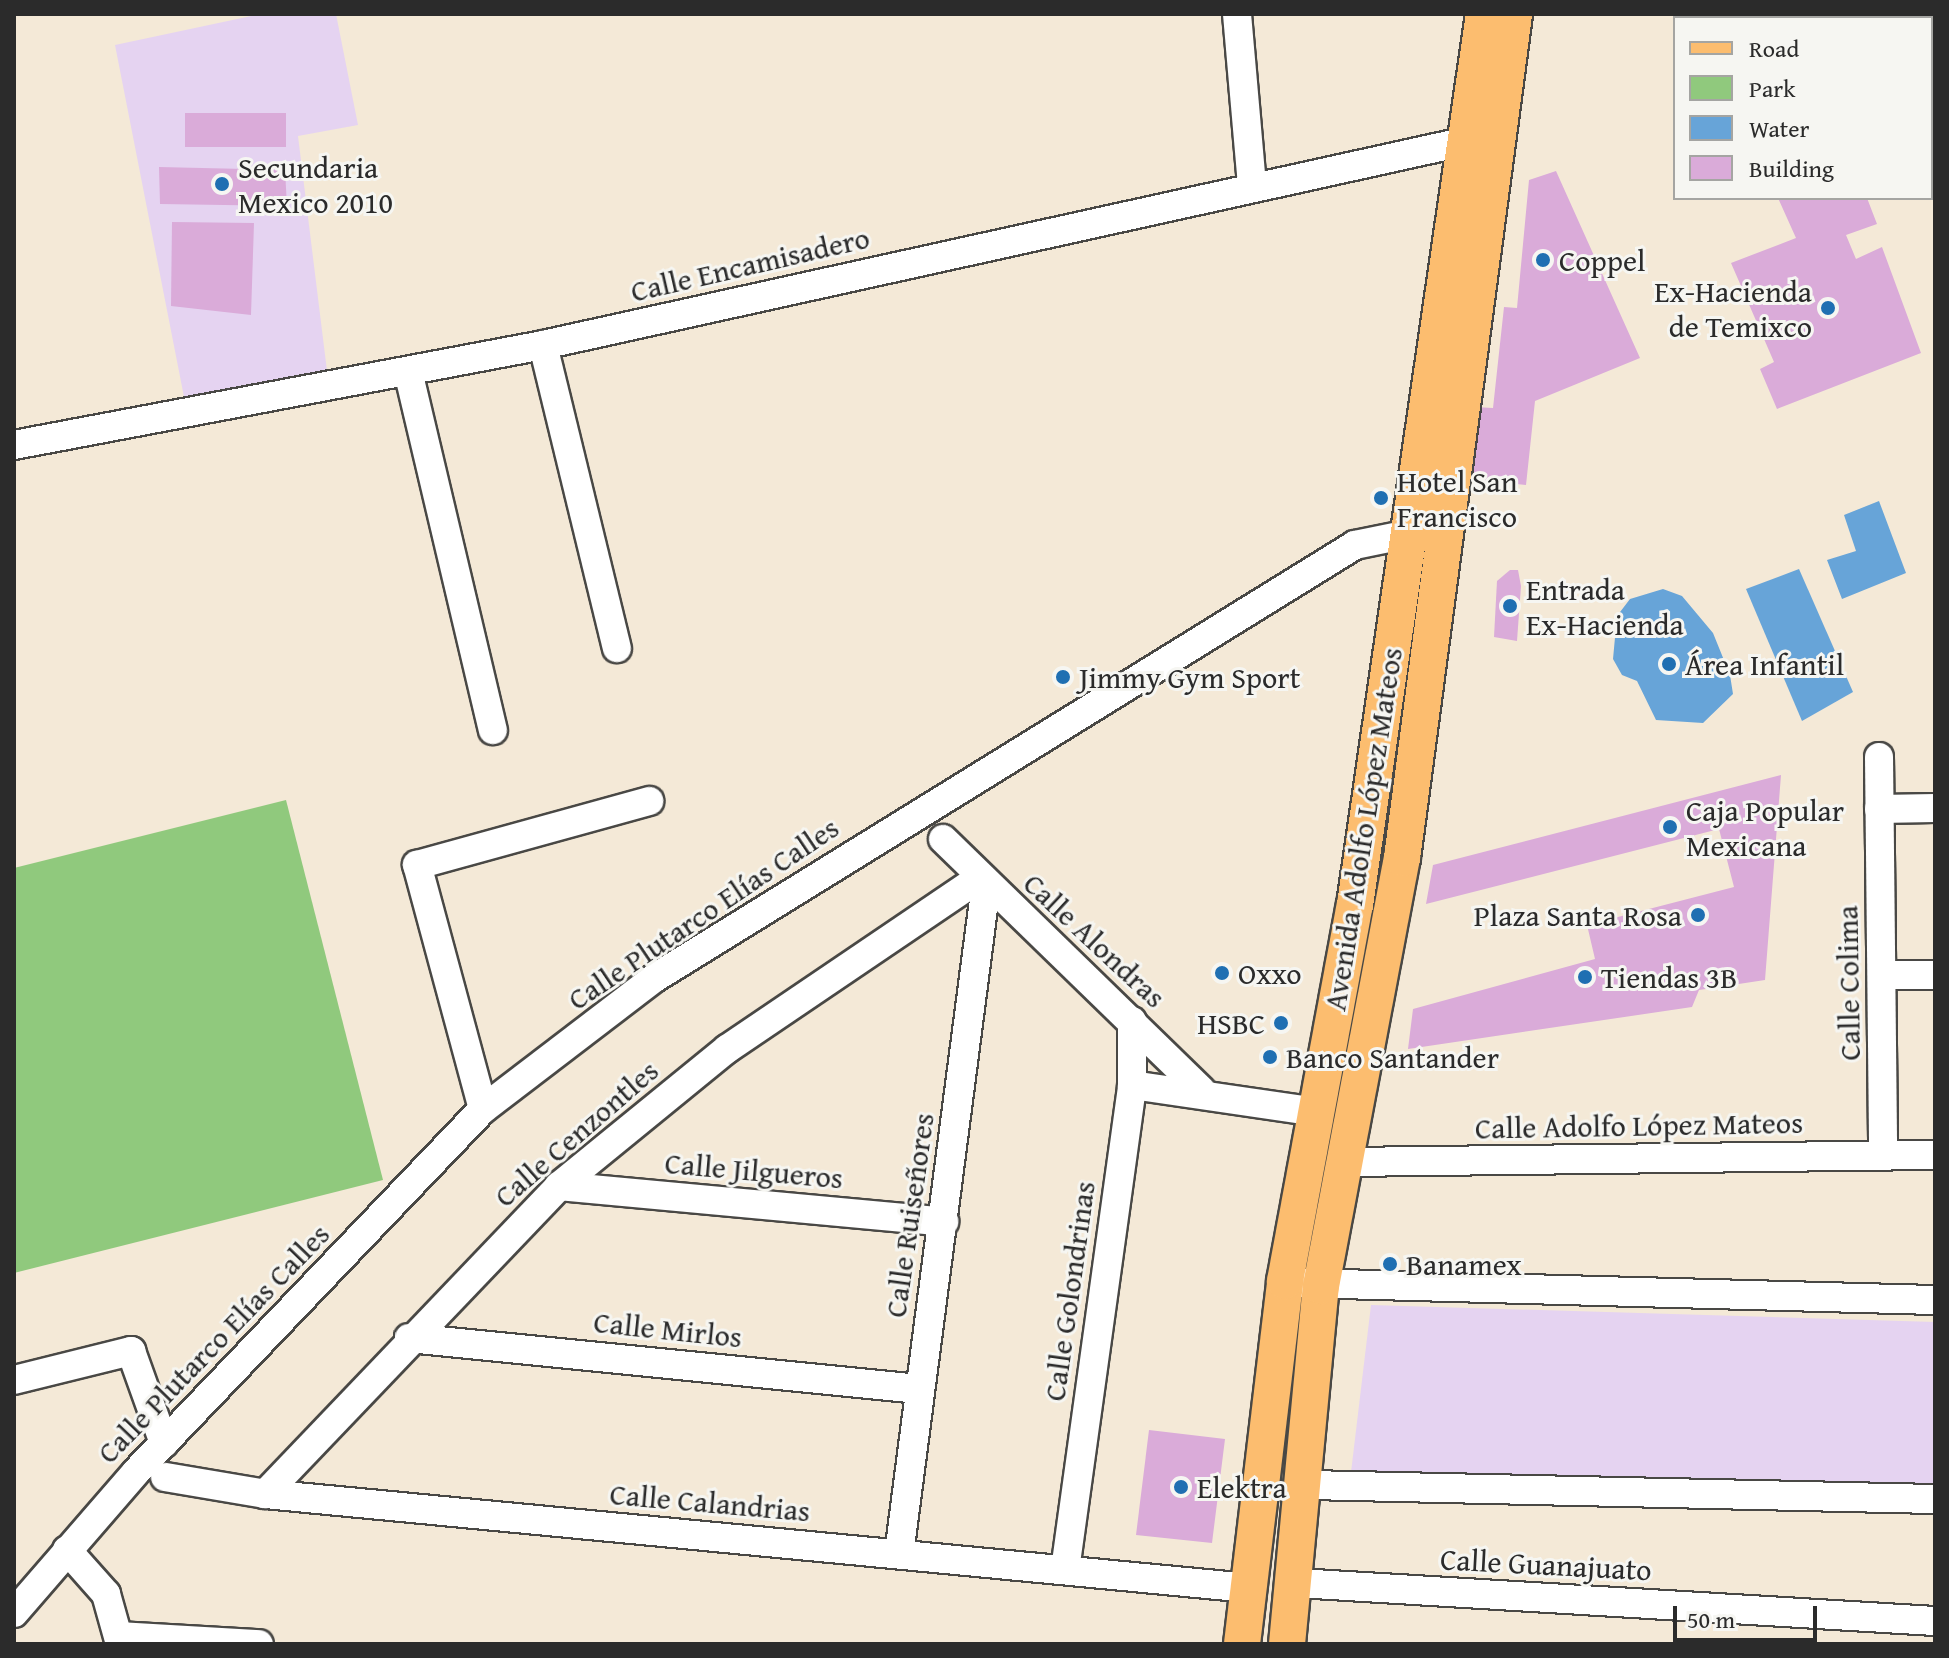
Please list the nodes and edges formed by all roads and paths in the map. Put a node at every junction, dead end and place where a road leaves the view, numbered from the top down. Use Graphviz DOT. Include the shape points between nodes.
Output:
graph roads {
  1 [pos="1237,14"];
  2 [pos="1484,14"];
  3 [pos="1514,14"];
  4 [pos="1483,137"];
  5 [pos="1252,187"];
  6 [pos="543,345"];
  7 [pos="408,371"];
  8 [pos="14,445"];
  9 [pos="1425,530"];
  10 [pos="617,648"];
  11 [pos="493,730"];
  12 [pos="1879,757"];
  13 [pos="649,801"];
  14 [pos="1935,808"];
  15 [pos="1879,809"];
  16 [pos="943,839"];
  17 [pos="983,882"];
  18 [pos="1355,905"];
  19 [pos="1392,909"];
  20 [pos="1883,975"];
  21 [pos="1935,975"];
  22 [pos="1132,1021"];
  23 [pos="1132,1085"];
  24 [pos="1201,1090"];
  25 [pos="483,1109"];
  26 [pos="1316,1112"];
  27 [pos="1935,1155"];
  28 [pos="1883,1156"];
  29 [pos="1344,1162"];
  30 [pos="559,1186"];
  31 [pos="944,1222"];
  32 [pos="1285,1281"];
  33 [pos="1321,1286"];
  34 [pos="1935,1300"];
  35 [pos="409,1338"];
  36 [pos="14,1380"];
  37 [pos="919,1389"];
  38 [pos="164,1443"];
  39 [pos="165,1477"];
  40 [pos="1308,1485"];
  41 [pos="265,1494"];
  42 [pos="1935,1499"];
  43 [pos="67,1550"];
  44 [pos="899,1554"];
  45 [pos="1065,1570"];
  46 [pos="1297,1583"];
  47 [pos="1249,1588"];
  48 [pos="14,1613"];
  49 [pos="1935,1621"];
  50 [pos="120,1640"];
  51 [pos="203,1641"];
  52 [pos="259,1644"];
  53 [pos="1242,1644"];
  54 [pos="1287,1644"];
  1 -- 5 [label="street"];
  2 -- 4 [label="main road, Avenida Adolfo López Mateos"];
  3 -- 4 [label="main road, Avenida Adolfo López Mateos"];
  4 -- 5 [label="street, Calle Encamisadero"];
  4 -- 9 [label="main road, Avenida Adolfo López Mateos"];
  5 -- 6 [label="street, Calle Encamisadero"];
  6 -- 7 [label="street, Calle Encamisadero"];
  6 -- 10 [label="street"];
  7 -- 8 [label="street, Calle Encamisadero"];
  7 -- 11 [label="street"];
  9 -- 18 [label="main road, Avenida Adolfo López Mateos"];
  9 -- 19 [label="main road, Avenida Adolfo López Mateos"];
  9 -- 25 [label="street, Calle Plutarco Elías Calles" via="1355,545 916,814 653,979"];
  12 -- 15 [label="street, Calle Colima"];
  13 -- 25 [label="street" via="417,865"];
  14 -- 15 [label="street"];
  15 -- 20 [label="street, Calle Colima"];
  16 -- 17 [label="street, Calle Alondras"];
  17 -- 22 [label="street, Calle Alondras"];
  17 -- 30 [label="street, Calle Cenzontles" via="727,1049"];
  17 -- 31 [label="street, Calle Ruiseñores"];
  18 -- 19 [label="main road"];
  18 -- 26 [label="main road, Avenida Adolfo López Mateos"];
  19 -- 29 [label="main road, Avenida Adolfo López Mateos"];
  20 -- 21 [label="street"];
  20 -- 28 [label="street, Calle Colima"];
  22 -- 23 [label="street, Calle Golondrinas"];
  22 -- 24 [label="street, Calle Alondras"];
  23 -- 24 [label="street"];
  23 -- 45 [label="street, Calle Golondrinas"];
  24 -- 26 [label="street"];
  25 -- 38 [label="street, Calle Plutarco Elías Calles"];
  26 -- 32 [label="main road, Avenida Adolfo López Mateos"];
  27 -- 28 [label="street, Calle Adolfo López Mateos"];
  28 -- 29 [label="street, Calle Adolfo López Mateos"];
  29 -- 33 [label="main road, Avenida Adolfo López Mateos"];
  30 -- 31 [label="street, Calle Jilgueros"];
  30 -- 35 [label="street, Calle Cenzontles"];
  31 -- 37 [label="street, Calle Ruiseñores"];
  32 -- 33 [label="street"];
  32 -- 47 [label="main road, Avenida Adolfo López Mateos"];
  33 -- 34 [label="street"];
  33 -- 40 [label="main road, Avenida Adolfo López Mateos"];
  35 -- 37 [label="street, Calle Mirlos"];
  35 -- 41 [label="street, Calle Cenzontles"];
  36 -- 38 [label="street" via="131,1351"];
  37 -- 44 [label="street, Calle Ruiseñores"];
  38 -- 43 [label="street, Calle Plutarco Elías Calles"];
  39 -- 41 [label="street, Calle Calandrias"];
  40 -- 42 [label="street"];
  40 -- 46 [label="main road, Avenida Adolfo López Mateos"];
  41 -- 44 [label="street, Calle Calandrias"];
  43 -- 48 [label="street, Calle Plutarco Elías Calles"];
  43 -- 50 [label="street" via="106,1594"];
  44 -- 45 [label="street, Calle Calandrias"];
  45 -- 47 [label="street, Calle Calandrias"];
  46 -- 49 [label="street, Calle Guanajuato"];
  46 -- 54 [label="main road, Avenida Adolfo López Mateos"];
  47 -- 53 [label="main road, Avenida Adolfo López Mateos"];
  50 -- 51 [label="street"];
  51 -- 52 [label="street"];
}
